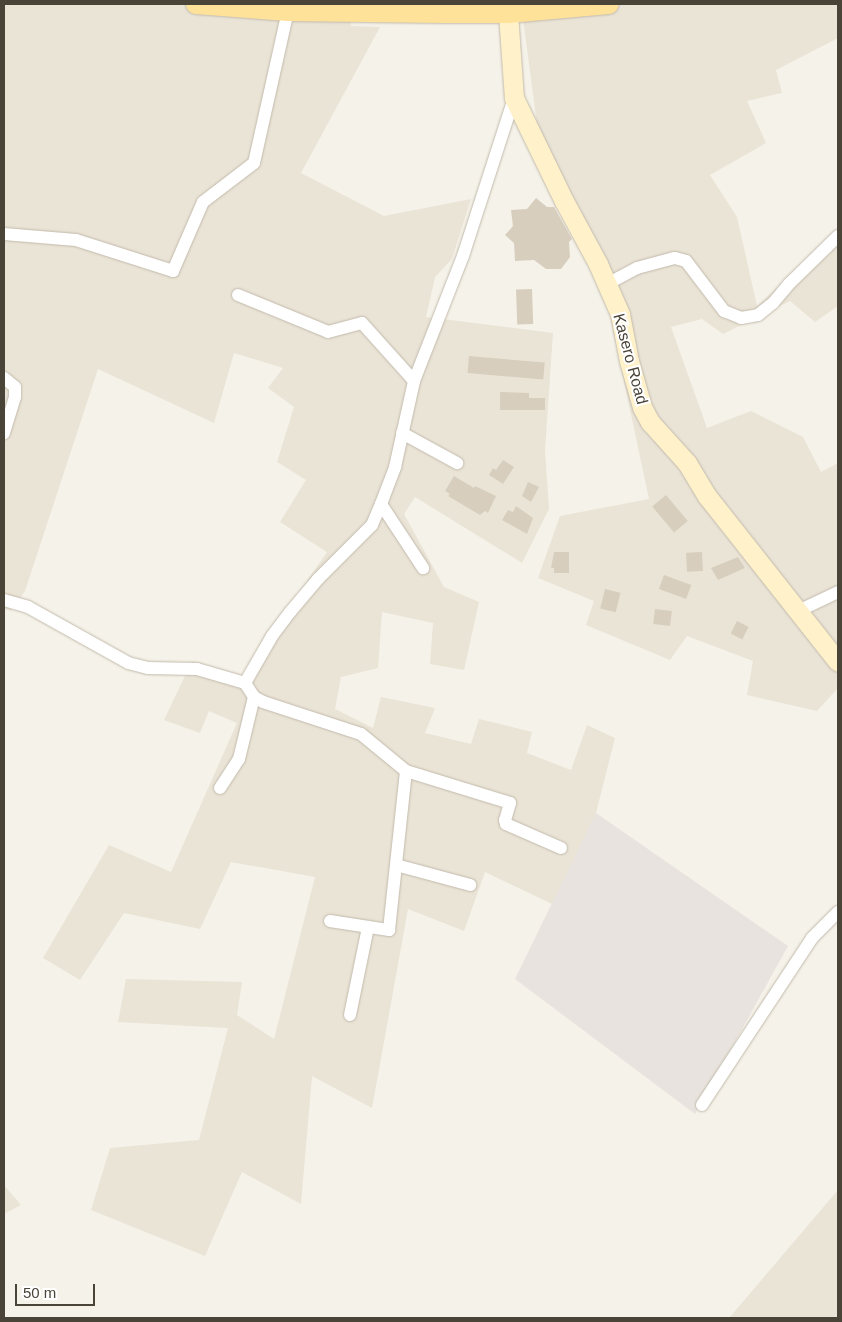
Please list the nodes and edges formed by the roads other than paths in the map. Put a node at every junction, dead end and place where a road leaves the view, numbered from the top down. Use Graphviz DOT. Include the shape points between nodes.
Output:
graph roads {
  1 [pos="196,4"];
  2 [pos="609,4"];
  3 [pos="445,9"];
  4 [pos="288,11"];
  5 [pos="508,13"];
  6 [pos="514,98"];
  7 [pos="4,234"];
  8 [pos="838,236"];
  9 [pos="607,284"];
  10 [pos="238,295"];
  11 [pos="4,378"];
  12 [pos="414,381"];
  13 [pos="402,433"];
  14 [pos="4,434"];
  15 [pos="458,463"];
  16 [pos="382,504"];
  17 [pos="423,568"];
  18 [pos="838,592"];
  19 [pos="4,600"];
  20 [pos="798,611"];
  21 [pos="818,636"];
  22 [pos="838,645"];
  23 [pos="838,662"];
  24 [pos="245,683"];
  25 [pos="254,697"];
  26 [pos="406,770"];
  27 [pos="220,788"];
  28 [pos="561,848"];
  29 [pos="396,865"];
  30 [pos="470,885"];
  31 [pos="838,912"];
  32 [pos="330,921"];
  33 [pos="368,927"];
  34 [pos="350,1015"];
  35 [pos="702,1105"];
  1 -- 4 [label="main road"];
  2 -- 5 [label="main road"];
  3 -- 4 [label="main road"];
  3 -- 5 [label="main road"];
  4 -- 7 [label="street" via="254,163 203,202 173,271 76,240"];
  5 -- 6 [label="street, Kasero Road"];
  6 -- 9 [label="street, Kasero Road"];
  6 -- 12 [label="street" via="463,256"];
  8 -- 9 [label="street" via="773,304 758,315 741,318 724,311 686,261 675,258 637,268"];
  9 -- 20 [label="street, Kasero Road" via="620,314 629,361 642,407 650,422 687,463 707,496"];
  10 -- 12 [label="street" via="328,332 362,323"];
  11 -- 14 [label="street" via="14,387"];
  12 -- 13 [label="street"];
  13 -- 15 [label="street"];
  13 -- 16 [label="street"];
  16 -- 17 [label="street"];
  16 -- 24 [label="street" via="372,524 291,611 272,636"];
  18 -- 20 [label="street"];
  19 -- 24 [label="street" via="28,607 128,663 148,668 197,669"];
  20 -- 21 [label="street, Kasero Road"];
  21 -- 22 [label="street"];
  21 -- 23 [label="street, Kasero Road"];
  24 -- 25 [label="street"];
  25 -- 26 [label="street" via="361,734"];
  25 -- 27 [label="street" via="239,759"];
  26 -- 28 [label="street" via="510,803 506,824"];
  26 -- 29 [label="street"];
  29 -- 30 [label="street"];
  29 -- 33 [label="street" via="389,930"];
  31 -- 35 [label="street" via="812,938"];
  32 -- 33 [label="street"];
  33 -- 34 [label="street"];
}
